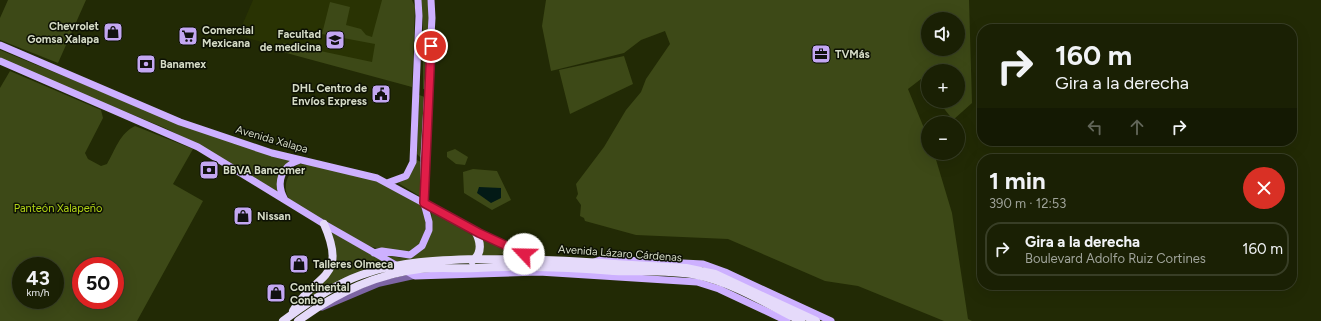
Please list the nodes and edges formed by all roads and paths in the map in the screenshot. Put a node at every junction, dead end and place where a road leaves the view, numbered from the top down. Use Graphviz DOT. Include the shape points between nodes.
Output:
graph roads {
  1 [pos="418,0"];
  2 [pos="431,0"];
  3 [pos="0,45"];
  4 [pos="0,61"];
  5 [pos="413,155"];
  6 [pos="424,157"];
  7 [pos="300,160"];
  8 [pos="388,183"];
  9 [pos="285,200"];
  10 [pos="424,203"];
  11 [pos="324,224"];
  12 [pos="475,231"];
  13 [pos="374,252"];
  14 [pos="534,258"];
  15 [pos="475,259"];
  16 [pos="594,262"];
  17 [pos="396,265"];
  18 [pos="614,268"];
  19 [pos="461,269"];
  20 [pos="407,271"];
  21 [pos="415,276"];
  22 [pos="778,296"];
  23 [pos="786,299"];
  24 [pos="314,310"];
  25 [pos="291,315"];
  26 [pos="783,320"];
  27 [pos="283,321"];
  28 [pos="298,321"];
  29 [pos="801,321"];
  30 [pos="816,321"];
  31 [pos="831,321"];
  1 -- 5 [label="main road"];
  2 -- 6 [label="main road"];
  3 -- 7 [label="main road, Avenida Xalapa" via="180,122"];
  4 -- 9 [label="main road" via="187,142"];
  5 -- 6 [label="main road" via="418,159"];
  5 -- 8 [label="main road" via="412,167 406,176"];
  6 -- 10 [label="main road"];
  7 -- 8 [label="main road, Avenida Xalapa" via="363,173"];
  7 -- 9 [label="main road" via="290,164 282,173 280,190"];
  8 -- 10 [label="main road, Avenida Xalapa"];
  9 -- 11 [label="main road"];
  10 -- 12 [label="main road, Avenida Xalapa"];
  10 -- 13 [label="main road" via="429,230 417,252 404,255"];
  11 -- 13 [label="main road"];
  11 -- 25 [label="highway" via="332,244 330,267"];
  12 -- 14 [label="main road, Avenida Xalapa"];
  12 -- 15 [label="highway" via="481,244"];
  13 -- 17 [label="main road"];
  14 -- 15 [label="highway, Avenida Lázaro Cárdenas"];
  14 -- 16 [label="highway, Avenida Lázaro Cárdenas"];
  15 -- 17 [label="highway, Avenida Lázaro Cárdenas" via="429,260"];
  15 -- 19 [label="highway"];
  16 -- 18 [label="highway, Avenida Lázaro Cárdenas"];
  16 -- 22 [label="main road" via="603,259 703,264"];
  17 -- 20 [label="main road"];
  17 -- 25 [label="highway, Avenida Lázaro Cárdenas" via="349,280"];
  18 -- 19 [label="highway, Avenida Lázaro Cárdenas" via="537,266"];
  18 -- 29 [label="highway, Avenida Lázaro Cárdenas, bridge" via="683,273 708,278"];
  18 -- 30 [label="highway, Avenida Lázaro Cárdenas, bridge" via="686,268 715,274"];
  19 -- 20 [label="highway, Avenida Lázaro Cárdenas" via="429,268"];
  20 -- 21 [label="main road"];
  20 -- 24 [label="highway, Avenida Lázaro Cárdenas" via="366,283"];
  21 -- 24 [label="street" via="379,284"];
  21 -- 26 [label="main road" via="539,272 697,282 719,289"];
  22 -- 23 [label="main road"];
  22 -- 26 [label="main road"];
  23 -- 26 [label="main road"];
  23 -- 31 [label="main road"];
  24 -- 28 [label="highway, Avenida Lázaro Cárdenas"];
  25 -- 27 [label="highway, Avenida Lázaro Cárdenas"];
}
